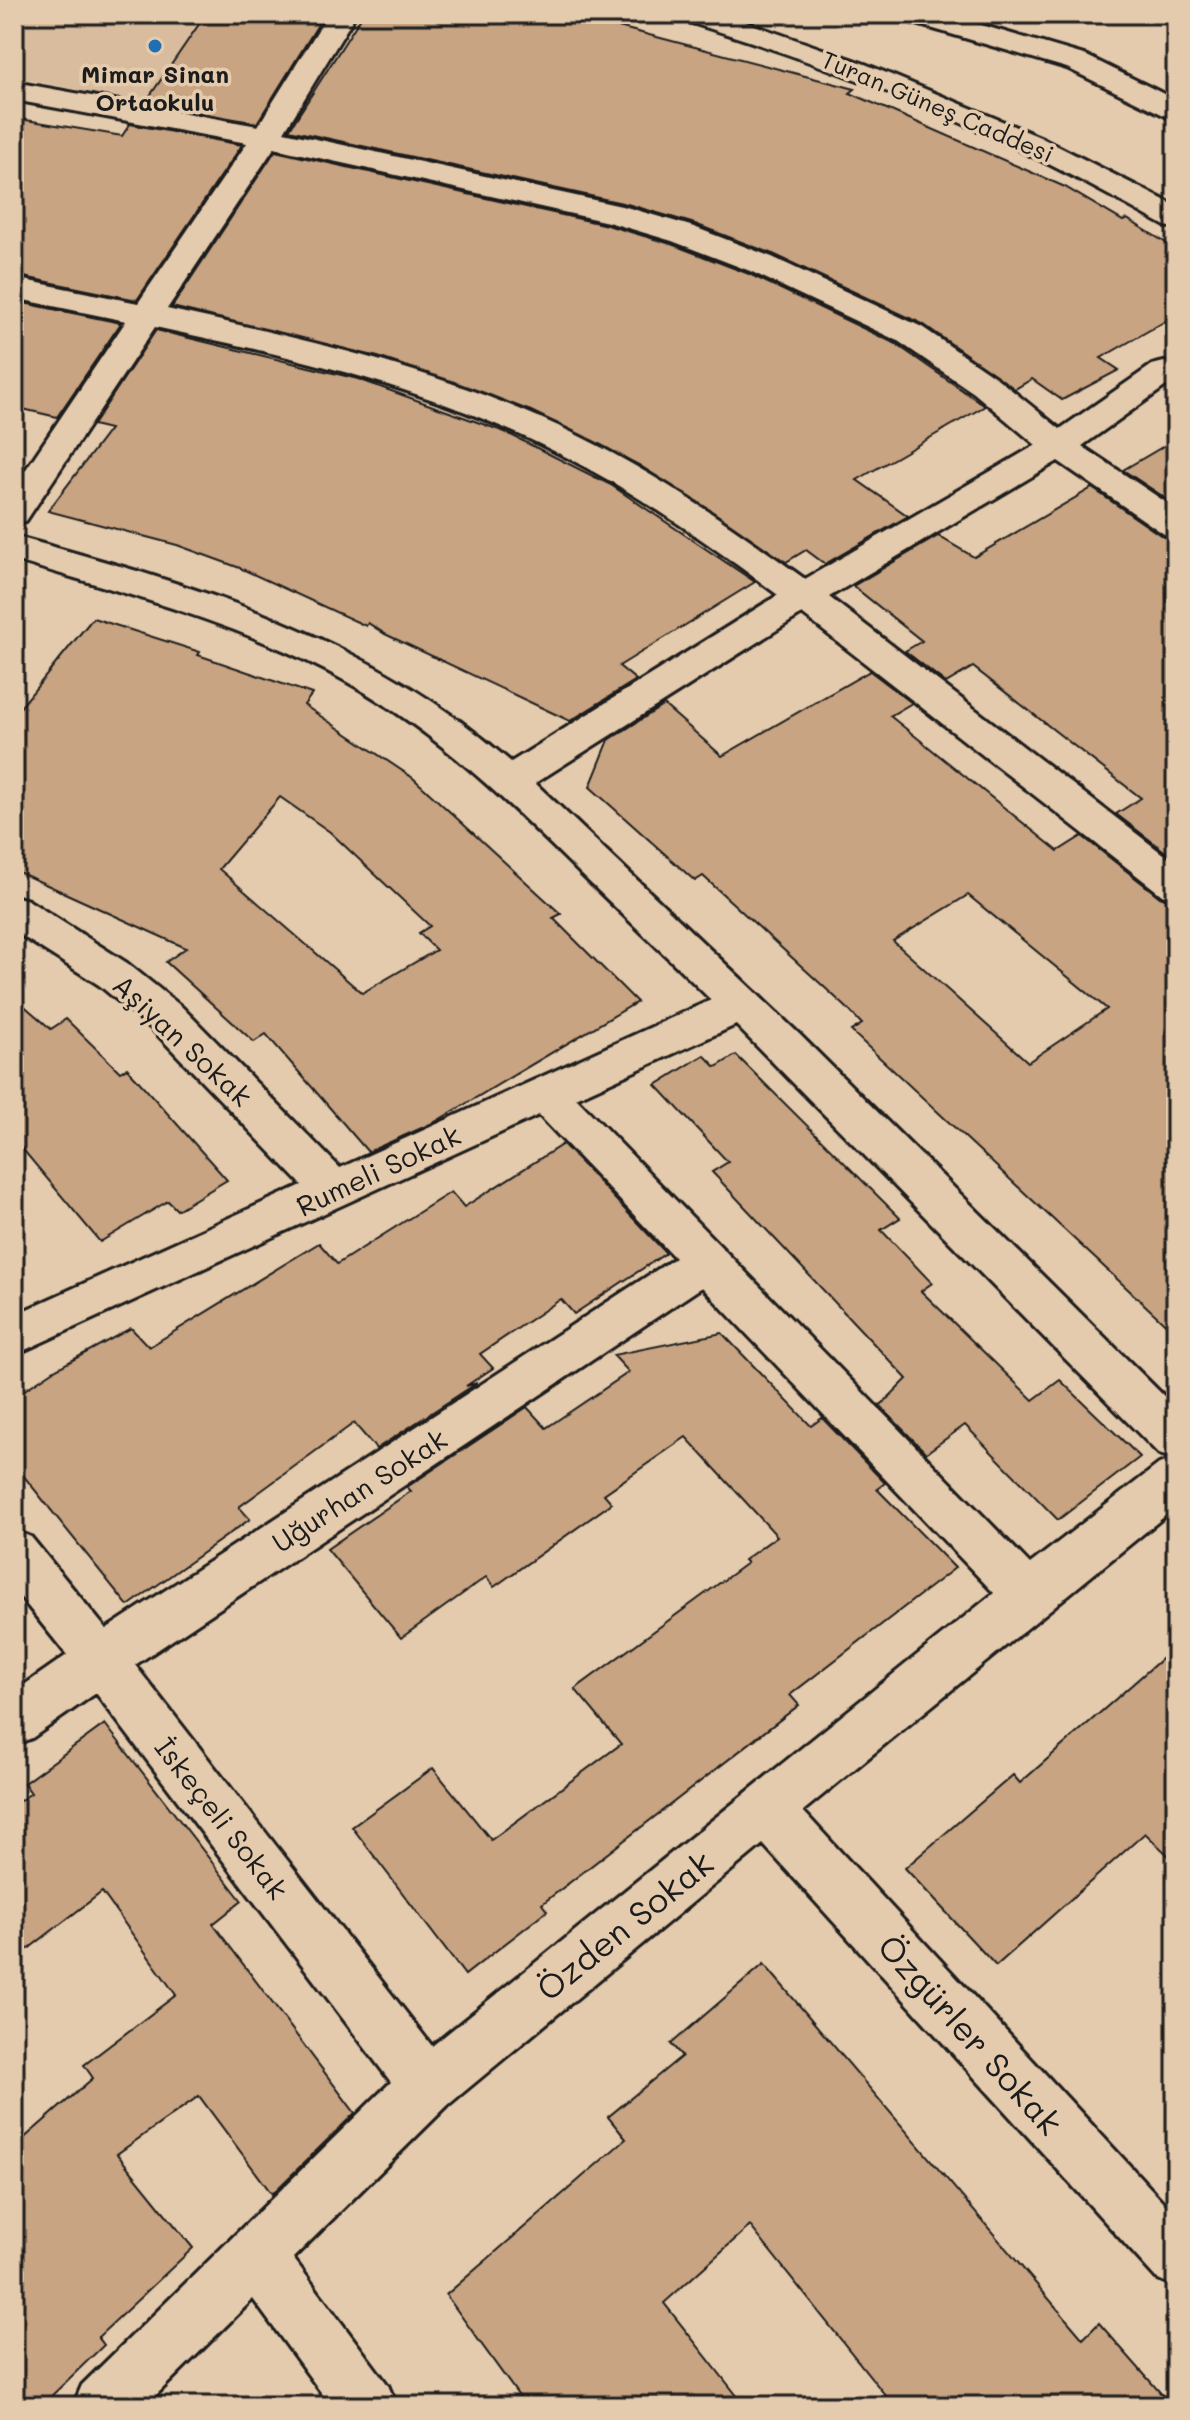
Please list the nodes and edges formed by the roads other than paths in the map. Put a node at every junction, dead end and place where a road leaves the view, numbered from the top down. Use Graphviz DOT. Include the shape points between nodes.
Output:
graph roads {
  1 [pos="342,14"];
  2 [pos="692,14"];
  3 [pos="913,14"];
  4 [pos="14,91"];
  5 [pos="1176,112"];
  6 [pos="266,137"];
  7 [pos="1176,219"];
  8 [pos="14,288"];
  9 [pos="147,315"];
  10 [pos="1172,372"];
  11 [pos="1059,446"];
  12 [pos="14,513"];
  13 [pos="1176,526"];
  14 [pos="14,548"];
  15 [pos="804,596"];
  16 [pos="508,782"];
  17 [pos="1176,885"];
  18 [pos="14,911"];
  19 [pos="742,1004"];
  20 [pos="545,1094"];
  21 [pos="334,1190"];
  22 [pos="706,1261"];
  23 [pos="14,1336"];
  24 [pos="1176,1439"];
  25 [pos="1176,1479"];
  26 [pos="14,1552"];
  27 [pos="1028,1595"];
  28 [pos="101,1660"];
  29 [pos="14,1721"];
  30 [pos="766,1809"];
  31 [pos="428,2085"];
  32 [pos="255,2254"];
  33 [pos="1176,2258"];
  34 [pos="103,2406"];
  35 [pos="367,2406"];
  1 -- 6 [label="street"];
  2 -- 7 [label="street, Turan Güneş Caddesi" via="800,49 974,117 1059,155"];
  3 -- 5 [label="street" via="1077,62"];
  4 -- 6 [label="street"];
  6 -- 9 [label="street"];
  6 -- 11 [label="street" via="615,214 761,264 910,334 986,386"];
  8 -- 9 [label="street"];
  9 -- 12 [label="street"];
  9 -- 15 [label="street" via="409,380 518,421 638,484"];
  10 -- 11 [label="street"];
  11 -- 13 [label="street"];
  11 -- 15 [label="street"];
  14 -- 16 [label="street" via="249,621 314,649 385,687"];
  15 -- 16 [label="street"];
  15 -- 17 [label="street"];
  16 -- 19 [label="street"];
  18 -- 21 [label="street, Aşiyan Sokak" via="113,974 167,1018"];
  19 -- 20 [label="street, Rumeli Sokak"];
  19 -- 24 [label="street"];
  20 -- 21 [label="street, Rumeli Sokak"];
  20 -- 22 [label="street"];
  21 -- 23 [label="street, Rumeli Sokak"];
  22 -- 27 [label="street"];
  22 -- 28 [label="street, Uğurhan Sokak"];
  25 -- 27 [label="street, Özden Sokak"];
  26 -- 28 [label="street, İskeçeli Sokak"];
  27 -- 30 [label="street, Özden Sokak"];
  28 -- 29 [label="street, Uğurhan Sokak"];
  28 -- 31 [label="street, İskeçeli Sokak"];
  30 -- 31 [label="street, Özden Sokak"];
  30 -- 33 [label="street, Özgürler Sokak"];
  31 -- 32 [label="street, Özden Sokak"];
  32 -- 34 [label="street, Özden Sokak"];
  32 -- 35 [label="street"];
}
